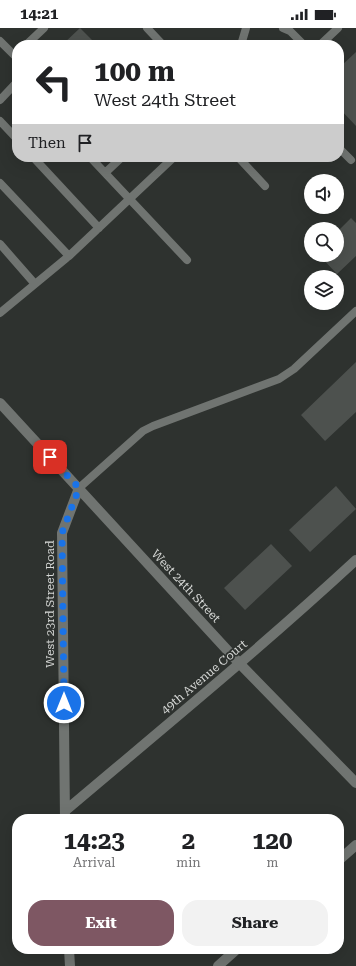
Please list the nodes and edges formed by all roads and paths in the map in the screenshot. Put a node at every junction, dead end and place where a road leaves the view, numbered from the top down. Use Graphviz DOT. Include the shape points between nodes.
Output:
graph roads {
  1 [pos="44,28"];
  2 [pos="147,28"];
  3 [pos="246,28"];
  4 [pos="283,28"];
  5 [pos="338,28"];
  6 [pos="31,40"];
  7 [pos="158,40"];
  8 [pos="242,40"];
  9 [pos="299,40"];
  10 [pos="325,40"];
  11 [pos="0,41"];
  12 [pos="12,53"];
  13 [pos="12,87"];
  14 [pos="0,100"];
  15 [pos="0,121"];
  16 [pos="12,134"];
  17 [pos="344,153"];
  18 [pos="351,160"];
  19 [pos="38,162"];
  20 [pos="95,162"];
  21 [pos="117,162"];
  22 [pos="169,162"];
  23 [pos="243,162"];
  24 [pos="105,173"];
  25 [pos="0,183"];
  26 [pos="265,186"];
  27 [pos="130,199"];
  28 [pos="99,228"];
  29 [pos="0,244"];
  30 [pos="69,256"];
  31 [pos="187,260"];
  32 [pos="35,284"];
  33 [pos="356,311"];
  34 [pos="0,313"];
  35 [pos="0,403"];
  36 [pos="79,488"];
  37 [pos="356,560"];
  38 [pos="240,664"];
  39 [pos="356,783"];
  40 [pos="65,814"];
  41 [pos="66,814"];
  42 [pos="356,844"];
  43 [pos="344,855"];
  44 [pos="69,954"];
  45 [pos="231,954"];
  46 [pos="70,966"];
  47 [pos="218,966"];
  1 -- 6 [label="lane"];
  2 -- 7 [label="lane"];
  3 -- 8 [label="lane"];
  4 -- 9 [label="lane"];
  5 -- 10 [label="lane"];
  11 -- 12 [label="lane"];
  13 -- 14 [label="lane"];
  15 -- 16 [label="lane"];
  17 -- 18 [label="lane"];
  19 -- 28 [label="lane"];
  20 -- 24 [label="lane"];
  21 -- 24 [label="lane"];
  22 -- 27 [label="lane"];
  23 -- 26 [label="lane"];
  24 -- 27 [label="lane"];
  25 -- 30 [label="lane"];
  27 -- 28 [label="lane"];
  27 -- 31 [label="lane"];
  28 -- 30 [label="lane"];
  29 -- 32 [label="lane"];
  30 -- 32 [label="lane"];
  32 -- 34 [label="lane"];
  33 -- 36 [label="lane" via="289,372 267,384 143,431"];
  35 -- 36 [label="street, West 24th Street"];
  36 -- 38 [label="street, West 24th Street"];
  36 -- 40 [label="street, West 23rd Street Road" via="62,533"];
  37 -- 38 [label="street, 49th Avenue Court"];
  38 -- 39 [label="street, West 24th Street"];
  38 -- 41 [label="street, 49th Avenue Court"];
  42 -- 43 [label="street"];
  44 -- 46 [label="street"];
  45 -- 47 [label="street"];
}
